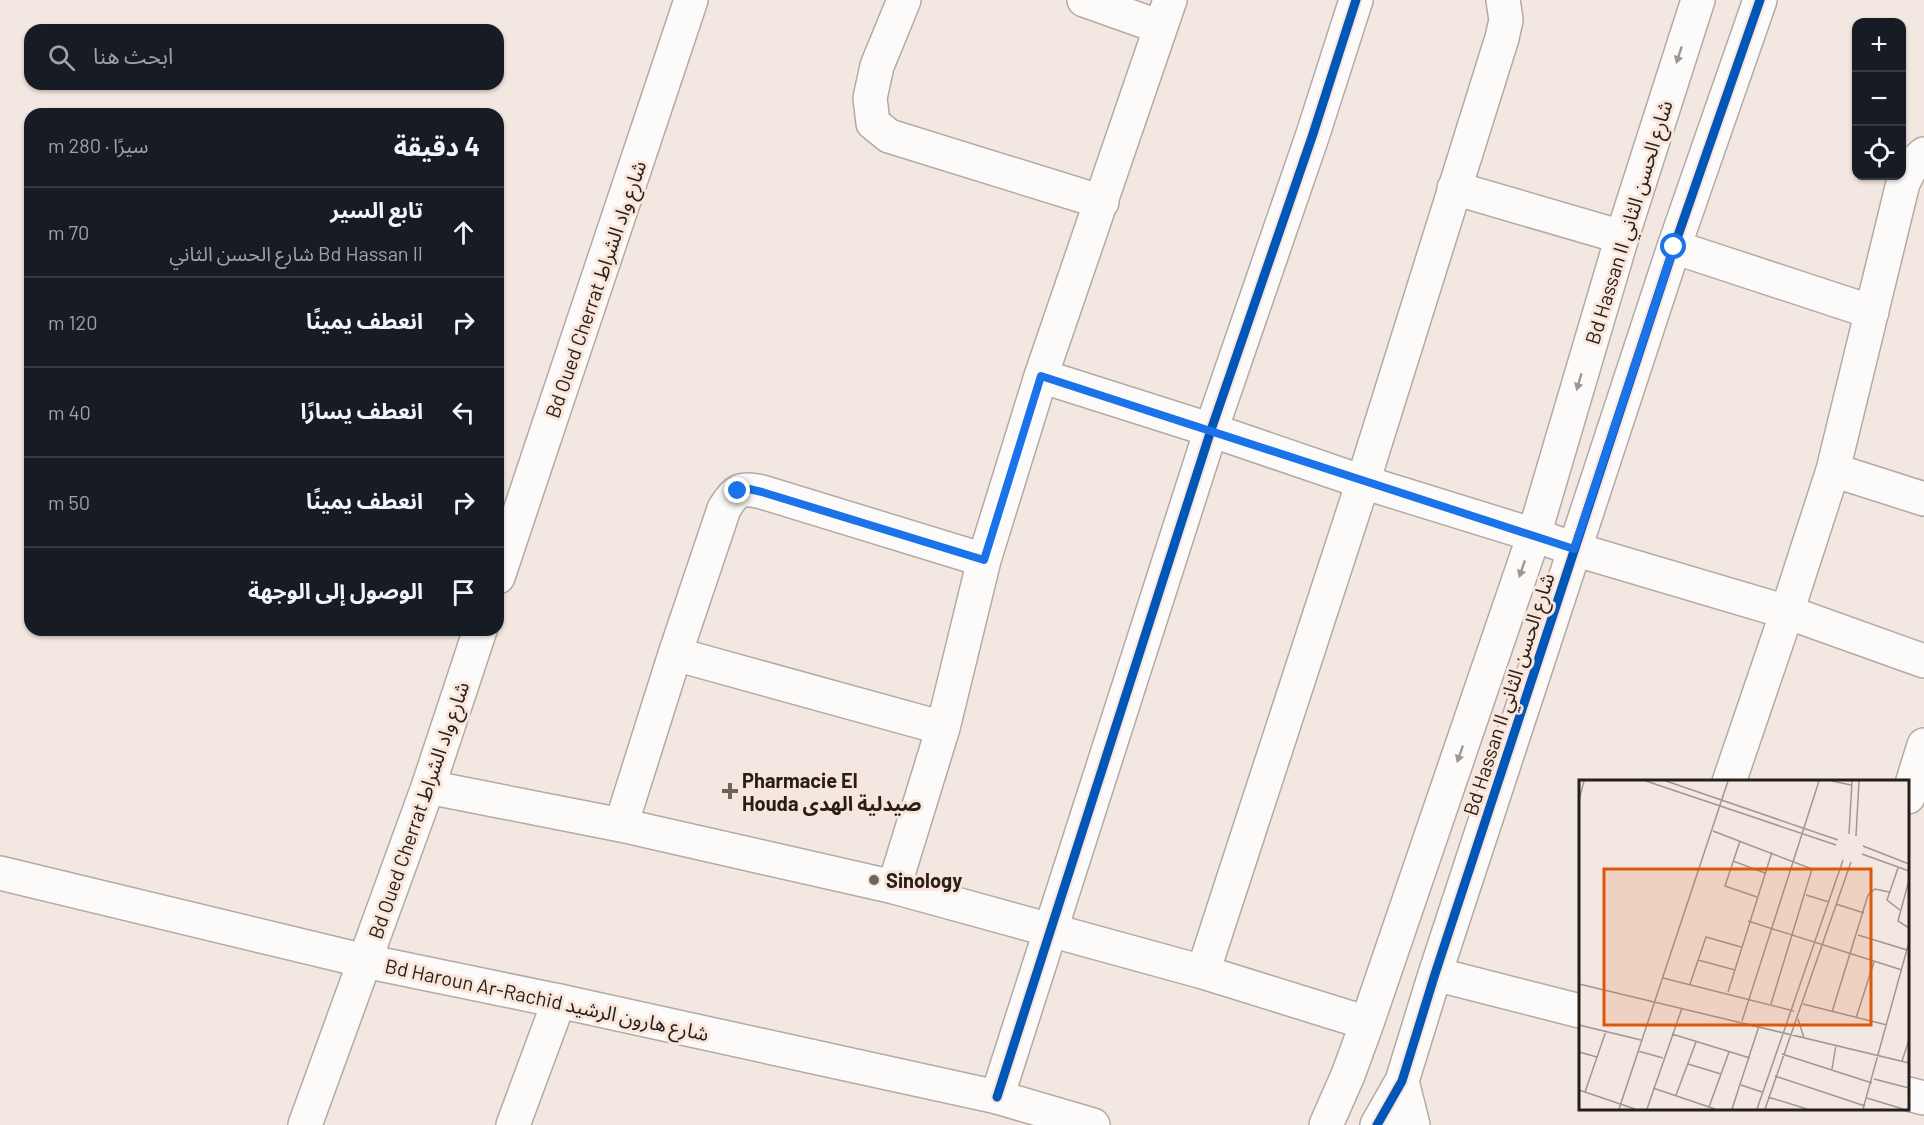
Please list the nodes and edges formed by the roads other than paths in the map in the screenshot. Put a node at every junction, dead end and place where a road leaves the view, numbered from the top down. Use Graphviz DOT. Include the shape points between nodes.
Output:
graph roads {
  1 [pos="690,0"];
  2 [pos="904,0"];
  3 [pos="1084,0"];
  4 [pos="1356,0"];
  5 [pos="1503,0"];
  6 [pos="1698,0"];
  7 [pos="1760,0"];
  8 [pos="1165,14"];
  9 [pos="1924,154"];
  10 [pos="1455,188"];
  11 [pos="1102,202"];
  12 [pos="1622,237"];
  13 [pos="1674,247"];
  14 [pos="1872,312"];
  15 [pos="1041,376"];
  16 [pos="1211,430"];
  17 [pos="1833,470"];
  18 [pos="1363,482"];
  19 [pos="1924,499"];
  20 [pos="1534,535"];
  21 [pos="1574,549"];
  22 [pos="504,559"];
  23 [pos="984,560"];
  24 [pos="1787,612"];
  25 [pos="478,636"];
  26 [pos="675,654"];
  27 [pos="1924,661"];
  28 [pos="943,728"];
  29 [pos="1924,745"];
  30 [pos="1730,780"];
  31 [pos="428,787"];
  32 [pos="1909,794"];
  33 [pos="621,825"];
  34 [pos="0,873"];
  35 [pos="894,887"];
  36 [pos="1051,931"];
  37 [pos="365,961"];
  38 [pos="1203,972"];
  39 [pos="1435,974"];
  40 [pos="559,1001"];
  41 [pos="1579,1010"];
  42 [pos="1367,1023"];
  43 [pos="1402,1081"];
  44 [pos="1909,1094"];
  45 [pos="997,1097"];
  46 [pos="1924,1098"];
  47 [pos="305,1125"];
  48 [pos="513,1125"];
  49 [pos="1093,1125"];
  50 [pos="1326,1125"];
  51 [pos="1377,1125"];
  52 [pos="1413,1125"];
  1 -- 22 [label="street, Bd Oued Cherrat شارع واد الشراط"];
  2 -- 11 [label="street" via="877,66 870,98 873,123 889,136"];
  3 -- 8 [label="street"];
  4 -- 16 [label="street"];
  5 -- 10 [label="street" via="1506,20 1502,38"];
  6 -- 12 [label="street, Bd Hassan II شارع الحسن الثاني, one-way"];
  7 -- 13 [label="street, Bd Hassan II شارع الحسن الثاني"];
  8 -- 11 [label="street"];
  9 -- 14 [label="street" via="1912,165 1903,183"];
  10 -- 12 [label="street"];
  10 -- 18 [label="street"];
  11 -- 15 [label="street"];
  12 -- 20 [label="street, Bd Hassan II شارع الحسن الثاني, one-way"];
  13 -- 14 [label="street"];
  13 -- 21 [label="street, Bd Hassan II شارع الحسن الثاني"];
  14 -- 17 [label="street"];
  15 -- 16 [label="street"];
  15 -- 23 [label="street"];
  16 -- 18 [label="street"];
  16 -- 36 [label="street"];
  17 -- 19 [label="street"];
  17 -- 24 [label="street"];
  18 -- 20 [label="street"];
  18 -- 38 [label="street"];
  20 -- 21 [label="street"];
  20 -- 42 [label="street, Bd Hassan II شارع الحسن الثاني, one-way"];
  21 -- 24 [label="street"];
  21 -- 39 [label="street, Bd Hassan II شارع الحسن الثاني"];
  23 -- 26 [label="street" via="762,492 738,491 724,509"];
  23 -- 28 [label="street"];
  24 -- 27 [label="street"];
  24 -- 30 [label="street"];
  25 -- 31 [label="street, Bd Oued Cherrat شارع واد الشراط"];
  26 -- 28 [label="street"];
  26 -- 33 [label="street"];
  28 -- 35 [label="street"];
  29 -- 32 [label="street"];
  31 -- 33 [label="street"];
  31 -- 37 [label="street, Bd Oued Cherrat شارع واد الشراط"];
  33 -- 35 [label="street"];
  34 -- 37 [label="street, Bd Haroun Ar-Rachid شارع هارون الرشيد"];
  35 -- 36 [label="street"];
  36 -- 38 [label="street"];
  36 -- 45 [label="street"];
  37 -- 40 [label="street, Bd Haroun Ar-Rachid شارع هارون الرشيد"];
  37 -- 47 [label="street, Bd Oued Cherrat شارع واد الشراط"];
  38 -- 42 [label="street"];
  39 -- 41 [label="street"];
  39 -- 43 [label="street, Bd Hassan II شارع الحسن الثاني"];
  40 -- 45 [label="street, Bd Haroun Ar-Rachid شارع هارون الرشيد"];
  40 -- 48 [label="street"];
  42 -- 50 [label="street, Bd Hassan II شارع الحسن الثاني"];
  43 -- 51 [label="street, Bd Hassan II شارع الحسن الثاني"];
  43 -- 52 [label="street"];
  44 -- 46 [label="street"];
  45 -- 49 [label="street, Bd Haroun Ar-Rachid شارع هارون الرشيد"];
}
